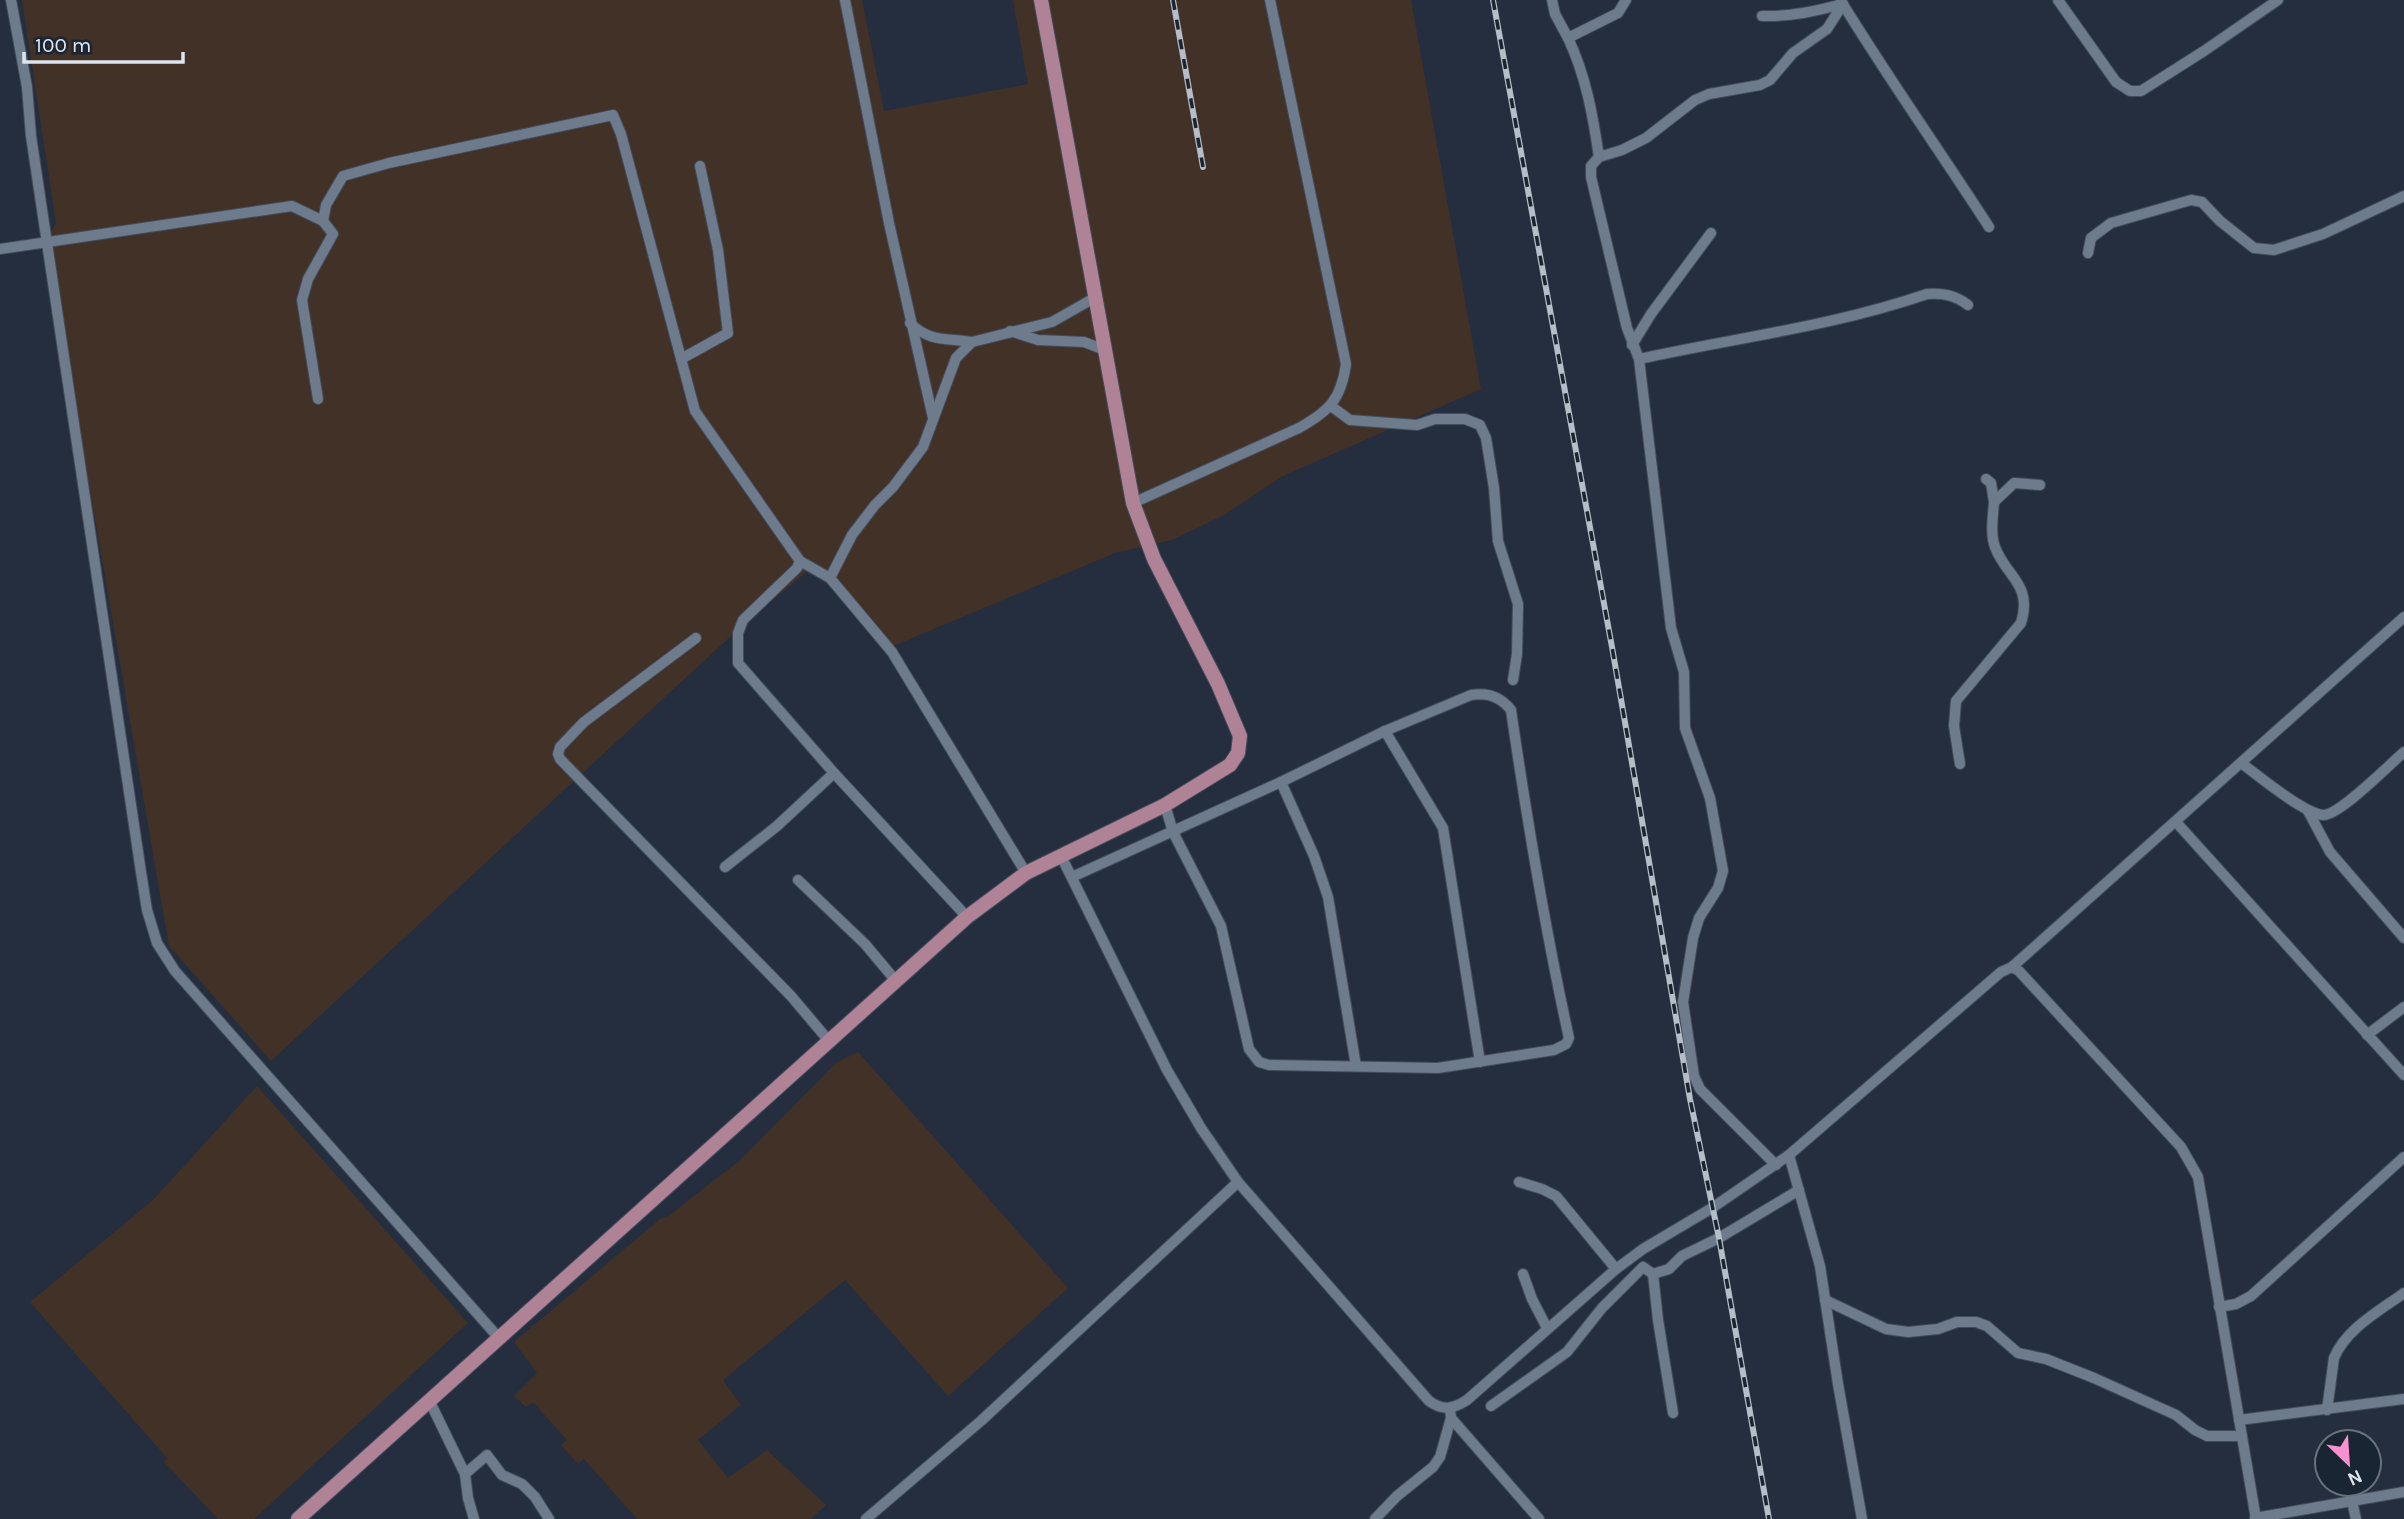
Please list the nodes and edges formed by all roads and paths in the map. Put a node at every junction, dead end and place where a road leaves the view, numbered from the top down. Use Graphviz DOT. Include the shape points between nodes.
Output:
graph roads {
  1 [pos="11,0"];
  2 [pos="845,0"];
  3 [pos="1041,0"];
  4 [pos="1270,0"];
  5 [pos="1552,0"];
  6 [pos="1626,0"];
  7 [pos="2058,0"];
  8 [pos="2255,0"];
  9 [pos="2278,0"];
  10 [pos="1841,2"];
  11 [pos="2262,12"];
  12 [pos="1762,16"];
  13 [pos="1569,38"];
  14 [pos="1599,157"];
  15 [pos="700,166"];
  16 [pos="2404,196"];
  17 [pos="323,221"];
  18 [pos="1989,227"];
  19 [pos="1711,233"];
  20 [pos="47,241"];
  21 [pos="0,249"];
  22 [pos="2088,253"];
  23 [pos="1096,296"];
  24 [pos="1968,305"];
  25 [pos="910,323"];
  26 [pos="1009,331"];
  27 [pos="972,342"];
  28 [pos="1632,345"];
  29 [pos="1105,350"];
  30 [pos="681,359"];
  31 [pos="1639,359"];
  32 [pos="318,399"];
  33 [pos="1331,406"];
  34 [pos="933,419"];
  35 [pos="1986,479"];
  36 [pos="2040,485"];
  37 [pos="1994,502"];
  38 [pos="1133,503"];
  39 [pos="800,561"];
  40 [pos="830,578"];
  41 [pos="2404,617"];
  42 [pos="696,638"];
  43 [pos="1513,680"];
  44 [pos="1385,730"];
  45 [pos="2402,759"];
  46 [pos="1960,764"];
  47 [pos="2241,764"];
  48 [pos="834,773"];
  49 [pos="1281,782"];
  50 [pos="1165,805"];
  51 [pos="2308,811"];
  52 [pos="2176,822"];
  53 [pos="1173,832"];
  54 [pos="1061,856"];
  55 [pos="725,867"];
  56 [pos="1026,873"];
  57 [pos="1072,877"];
  58 [pos="798,880"];
  59 [pos="967,917"];
  60 [pos="2404,937"];
  61 [pos="2012,967"];
  62 [pos="895,981"];
  63 [pos="2404,1007"];
  64 [pos="2367,1035"];
  65 [pos="829,1041"];
  66 [pos="1480,1062"];
  67 [pos="1356,1066"];
  68 [pos="2404,1075"];
  69 [pos="1789,1155"];
  70 [pos="2404,1157"];
  71 [pos="1776,1165"];
  72 [pos="1238,1182"];
  73 [pos="1519,1182"];
  74 [pos="1799,1190"];
  75 [pos="1616,1269"];
  76 [pos="1523,1274"];
  77 [pos="1653,1274"];
  78 [pos="2404,1293"];
  79 [pos="1825,1300"];
  80 [pos="2219,1307"];
  81 [pos="1548,1328"];
  82 [pos="498,1338"];
  83 [pos="2404,1399"];
  84 [pos="429,1400"];
  85 [pos="1491,1406"];
  86 [pos="2327,1410"];
  87 [pos="1451,1413"];
  88 [pos="1673,1413"];
  89 [pos="2239,1420"];
  90 [pos="2241,1436"];
  91 [pos="466,1474"];
  92 [pos="2404,1492"];
  93 [pos="2352,1501"];
  94 [pos="2255,1518"];
  95 [pos="298,1519"];
  96 [pos="474,1519"];
  97 [pos="549,1519"];
  98 [pos="866,1519"];
  99 [pos="1375,1519"];
  100 [pos="1539,1519"];
  101 [pos="1862,1519"];
  102 [pos="2356,1519"];
  1 -- 20 [label="street"];
  2 -- 25 [label="street"];
  3 -- 23 [label="main road"];
  4 -- 33 [label="street" via="1346,365"];
  5 -- 13 [label="street"];
  6 -- 13 [label="street" via="1618,13"];
  7 -- 11 [label="street" via="2116,82 2130,91 2141,91"];
  8 -- 11 [label="street"];
  9 -- 11 [label="street"];
  10 -- 12 [label="street" via="1791,16"];
  10 -- 14 [label="street" via="1827,29 1793,53 1770,80 1695,100 1646,138"];
  10 -- 18 [label="street"];
  13 -- 14 [label="street" via="1590,100"];
  14 -- 28 [label="street" via="1591,166 1591,177"];
  15 -- 30 [label="street" via="718,250 728,333"];
  16 -- 22 [label="street" via="2323,234 2274,250 2254,248 2202,202 2191,200 2111,223 2091,238"];
  17 -- 20 [label="street" via="292,206"];
  17 -- 30 [label="street" via="326,205 343,176 613,115"];
  17 -- 32 [label="street" via="333,234 302,300"];
  19 -- 28 [label="street"];
  20 -- 21 [label="street"];
  20 -- 82 [label="street" via="141,872 157,943 175,971"];
  23 -- 26 [label="street" via="1052,322"];
  23 -- 29 [label="main road"];
  24 -- 31 [label="street" via="1942,293 1927,294 1826,323"];
  25 -- 27 [label="street" via="933,338"];
  25 -- 34 [label="street"];
  26 -- 27 [label="street"];
  26 -- 29 [label="street" via="1038,340 1084,342"];
  27 -- 34 [label="street" via="956,358"];
  28 -- 31 [label="street"];
  29 -- 38 [label="main road"];
  30 -- 39 [label="street" via="695,411"];
  31 -- 71 [label="street" via="1671,628 1684,672 1685,728 1710,798 1723,871 1693,938 1684,1002 1694,1076 1700,1089"];
  33 -- 38 [label="street" via="1299,428"];
  33 -- 43 [label="street" via="1350,420 1417,425 1435,419 1465,419 1480,425 1494,488 1497,541 1518,604"];
  34 -- 40 [label="street" via="923,447 852,535"];
  35 -- 37 [label="street"];
  36 -- 37 [label="street" via="2014,483"];
  37 -- 46 [label="street" via="1995,548 2018,581 2025,610 2021,623 1956,701 1954,726"];
  38 -- 50 [label="main road" via="1154,559 1240,736 1238,753 1230,765"];
  39 -- 40 [label="street"];
  39 -- 48 [label="street" via="743,620 738,663"];
  40 -- 56 [label="street" via="892,652"];
  41 -- 47 [label="street"];
  42 -- 65 [label="street" via="584,722 558,754"];
  44 -- 49 [label="street"];
  44 -- 66 [label="street" via="1443,828"];
  44 -- 66 [label="street" via="1482,693 1505,702 1511,710 1547,937 1569,1038 1554,1049"];
  45 -- 51 [label="street" via="2338,811 2323,815"];
  47 -- 51 [label="street"];
  47 -- 52 [label="street"];
  48 -- 55 [label="street"];
  48 -- 59 [label="street"];
  49 -- 53 [label="street"];
  49 -- 67 [label="street" via="1328,897"];
  50 -- 53 [label="street"];
  50 -- 54 [label="main road"];
  51 -- 60 [label="street" via="2330,852"];
  52 -- 61 [label="street"];
  52 -- 64 [label="street"];
  53 -- 57 [label="street"];
  53 -- 67 [label="street" via="1221,926 1249,1049 1259,1062"];
  54 -- 56 [label="main road"];
  54 -- 57 [label="street"];
  56 -- 59 [label="main road"];
  57 -- 72 [label="street" via="1167,1070"];
  58 -- 62 [label="street" via="865,944"];
  59 -- 62 [label="main road"];
  61 -- 69 [label="street"];
  61 -- 80 [label="street" via="2036,988 2193,1165 2202,1187"];
  62 -- 65 [label="main road"];
  63 -- 64 [label="street"];
  64 -- 68 [label="street"];
  65 -- 82 [label="main road"];
  66 -- 67 [label="street" via="1438,1068"];
  69 -- 71 [label="street"];
  69 -- 74 [label="street"];
  70 -- 80 [label="street" via="2251,1296"];
  71 -- 75 [label="street"];
  72 -- 87 [label="street" via="1429,1401"];
  72 -- 98 [label="street" via="982,1420"];
  73 -- 75 [label="street" via="1556,1196"];
  74 -- 77 [label="street" via="1682,1256 1669,1269"];
  74 -- 79 [label="street"];
  75 -- 81 [label="street"];
  76 -- 81 [label="street"];
  77 -- 85 [label="street" via="1643,1267 1567,1352"];
  77 -- 88 [label="street"];
  78 -- 86 [label="street" via="2354,1330 2337,1350"];
  79 -- 90 [label="street" via="1886,1329 1908,1332 1976,1322 2018,1353 2094,1378 2176,1415 2207,1436"];
  79 -- 101 [label="street"];
  80 -- 89 [label="street"];
  81 -- 87 [label="street"];
  82 -- 84 [label="main road"];
  83 -- 86 [label="street"];
  84 -- 91 [label="street"];
  84 -- 95 [label="main road"];
  86 -- 89 [label="street"];
  87 -- 99 [label="street" via="1433,1467"];
  87 -- 100 [label="street"];
  89 -- 90 [label="street"];
  90 -- 94 [label="street"];
  91 -- 96 [label="street"];
  91 -- 97 [label="street" via="487,1455 502,1475 522,1484 535,1497"];
  92 -- 93 [label="street"];
  93 -- 94 [label="street"];
  93 -- 102 [label="street"];
}
